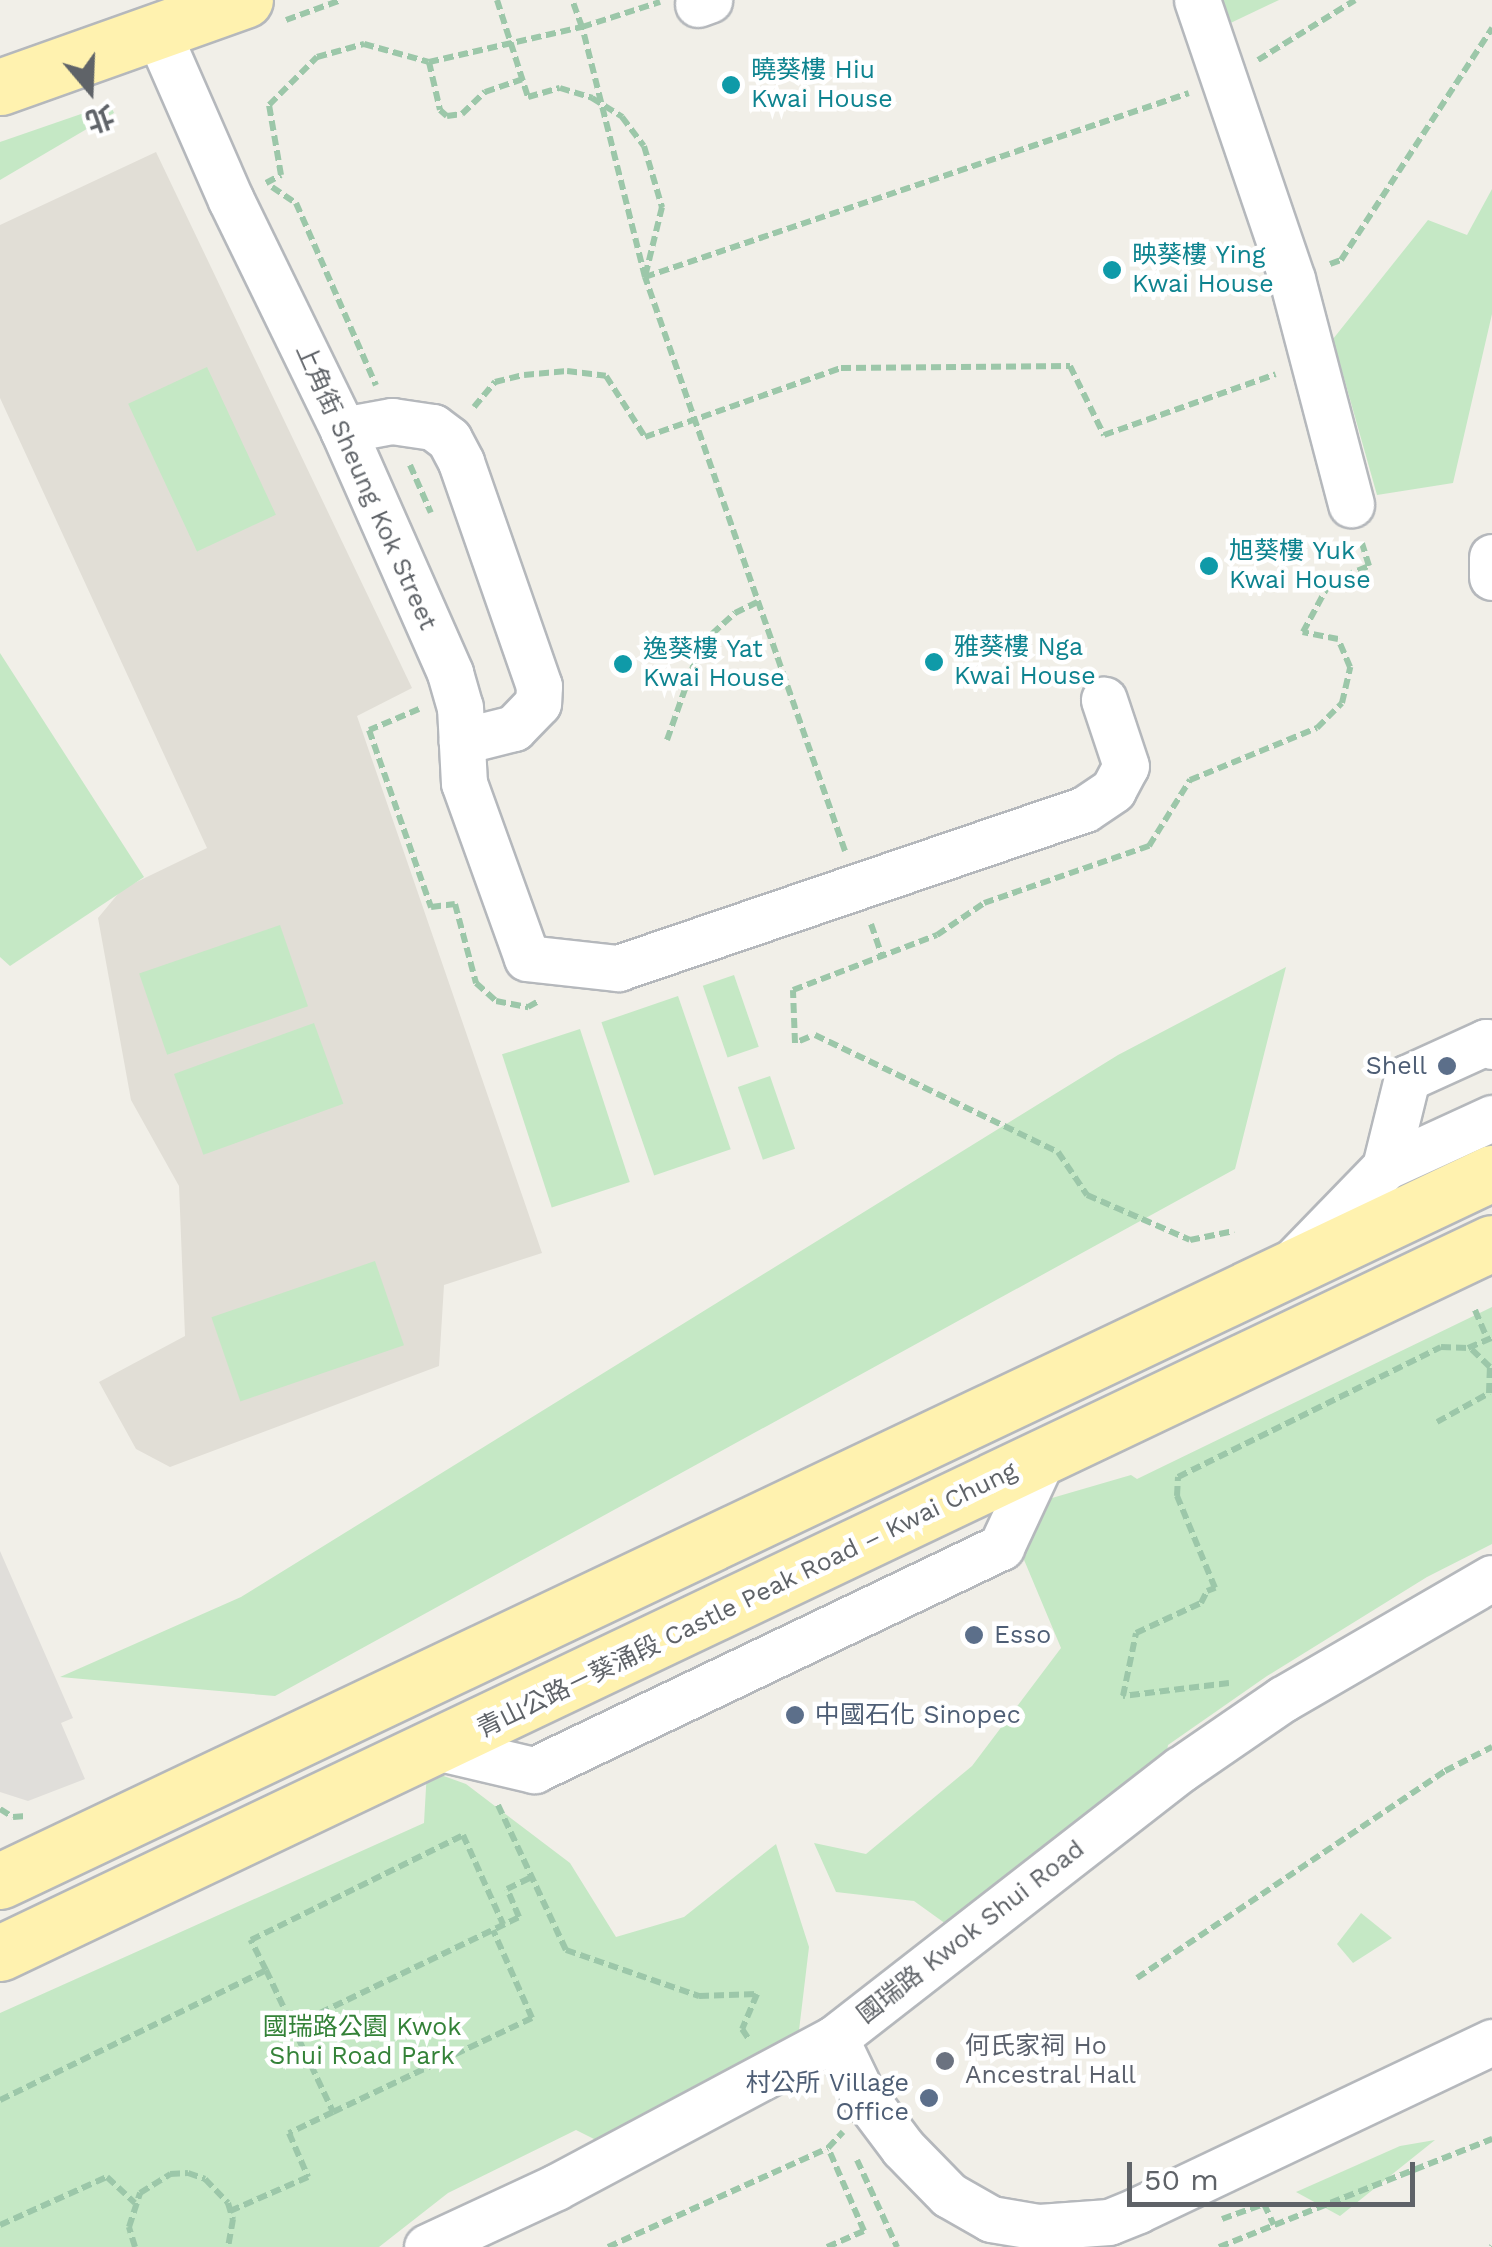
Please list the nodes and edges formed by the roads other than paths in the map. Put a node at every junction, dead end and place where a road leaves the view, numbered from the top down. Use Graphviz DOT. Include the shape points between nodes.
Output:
graph roads {
  1 [pos="245,0"];
  2 [pos="1196,0"];
  3 [pos="157,31"];
  4 [pos="0,87"];
  5 [pos="344,430"];
  6 [pos="1351,504"];
  7 [pos="1492,557"];
  8 [pos="1492,577"];
  9 [pos="1104,700"];
  10 [pos="462,740"];
  11 [pos="1492,1046"];
  12 [pos="1492,1118"];
  13 [pos="1385,1166"];
  14 [pos="1492,1173"];
  15 [pos="1492,1243"];
  16 [pos="1288,1267"];
  17 [pos="1492,1578"];
  18 [pos="6,1831"];
  19 [pos="57,1858"];
  20 [pos="0,1882"];
  21 [pos="0,1953"];
  22 [pos="834,2038"];
  23 [pos="1492,2042"];
  24 [pos="427,2247"];
  1 -- 3 [label="main road"];
  2 -- 6 [label="street" via="1292,278"];
  3 -- 4 [label="main road"];
  3 -- 5 [label="street, 上角街 Sheung Kok Street"];
  5 -- 10 [label="street, 上角街 Sheung Kok Street" via="450,673"];
  5 -- 10 [label="street" via="410,422 433,427 461,462 538,686 538,703 514,728"];
  7 -- 8 [label="street"];
  9 -- 10 [label="street, 上角街 Sheung Kok Street" via="1126,766 1113,790 1085,809 618,968 549,962 464,783"];
  11 -- 13 [label="street" via="1486,1042 1407,1078"];
  12 -- 13 [label="street"];
  13 -- 16 [label="street"];
  14 -- 16 [label="main road"];
  15 -- 21 [label="main road, 青山公路－葵涌段 Castle Peak Road – Kwai Chung"];
  16 -- 19 [label="main road"];
  17 -- 22 [label="street, 國瑞路 Kwok Shui Road" via="1283,1699 1180,1769"];
  18 -- 19 [label="street"];
  19 -- 20 [label="main road"];
  22 -- 23 [label="street" via="860,2092 948,2195 991,2219 1038,2227 1109,2222"];
  22 -- 24 [label="street, 國瑞路 Kwok Shui Road" via="556,2187"];
}
